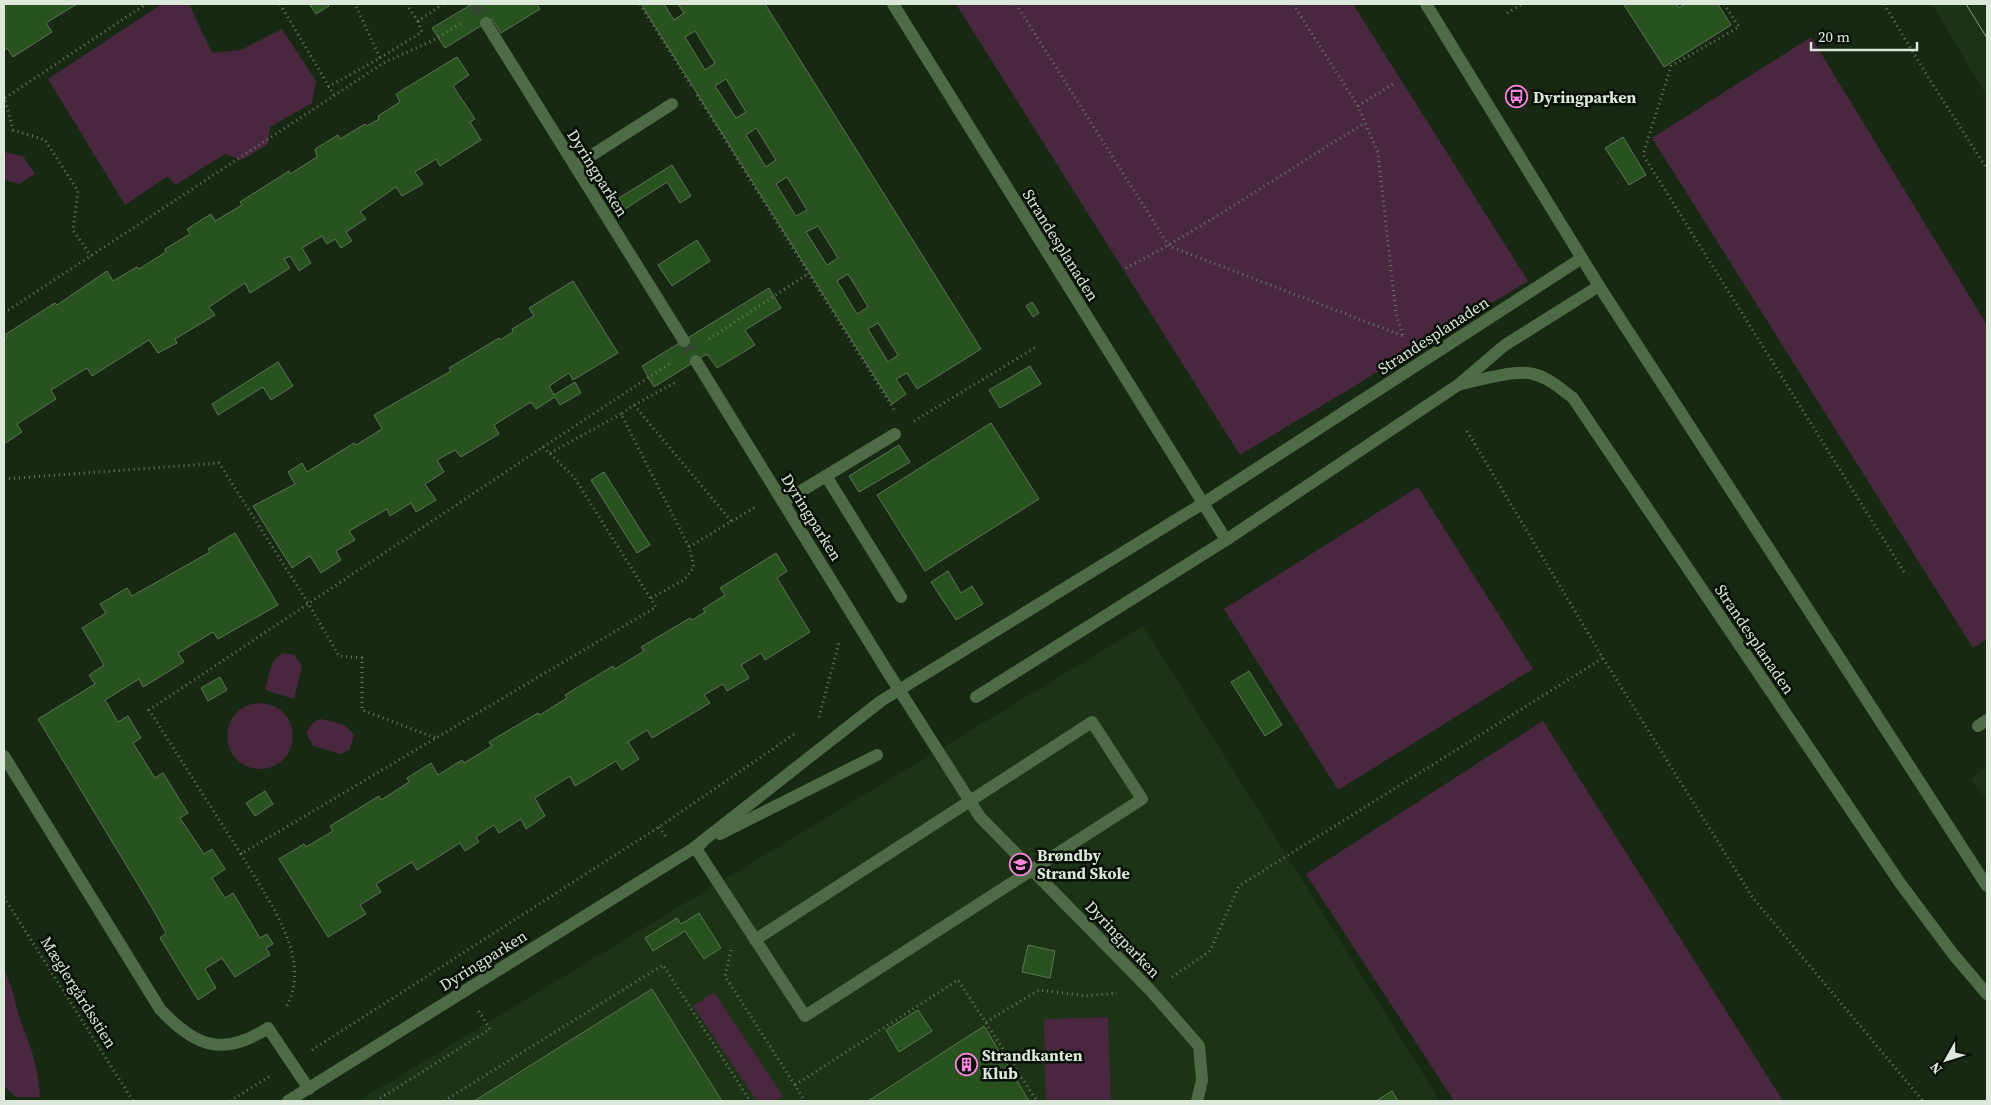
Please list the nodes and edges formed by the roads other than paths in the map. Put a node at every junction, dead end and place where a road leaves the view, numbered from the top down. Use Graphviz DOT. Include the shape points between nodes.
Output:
graph roads {
  1 [pos="893,4"];
  2 [pos="1426,4"];
  3 [pos="486,23"];
  4 [pos="672,104"];
  5 [pos="575,166"];
  6 [pos="1582,258"];
  7 [pos="1599,286"];
  8 [pos="684,341"];
  9 [pos="696,361"];
  10 [pos="1458,385"];
  11 [pos="895,434"];
  12 [pos="826,476"];
  13 [pos="780,498"];
  14 [pos="1202,504"];
  15 [pos="1226,540"];
  16 [pos="901,597"];
  17 [pos="900,691"];
  18 [pos="976,697"];
  19 [pos="877,755"];
  20 [pos="4,756"];
  21 [pos="970,801"];
  22 [pos="695,847"];
  23 [pos="1032,869"];
  24 [pos="1987,886"];
  25 [pos="755,940"];
  26 [pos="1987,994"];
  27 [pos="309,1088"];
  28 [pos="288,1101"];
  29 [pos="1197,1101"];
  1 -- 14 [label="street, Strandesplanaden"];
  2 -- 6 [label="street"];
  3 -- 5 [label="street, Dyringparken"];
  4 -- 5 [label="street"];
  5 -- 8 [label="street, Dyringparken"];
  6 -- 7 [label="street"];
  6 -- 14 [label="street, Strandesplanaden"];
  7 -- 10 [label="street, Strandesplanaden" via="1505,345"];
  7 -- 24 [label="street"];
  9 -- 13 [label="street, Dyringparken"];
  10 -- 15 [label="street, Strandesplanaden"];
  10 -- 26 [label="street, Strandesplanaden" via="1496,376 1532,373 1573,398 1873,843 1953,954"];
  11 -- 12 [label="street"];
  12 -- 13 [label="street"];
  12 -- 16 [label="street"];
  13 -- 17 [label="street, Dyringparken"];
  14 -- 15 [label="street, Strandesplanaden"];
  14 -- 17 [label="street, Dyringparken"];
  15 -- 18 [label="street"];
  17 -- 21 [label="street, Dyringparken"];
  17 -- 22 [label="street, Dyringparken" via="881,701"];
  19 -- 22 [label="street, Dyringparken"];
  20 -- 27 [label="street" via="160,1009 179,1029 199,1040 227,1045 249,1040 268,1028"];
  21 -- 23 [label="street, Dyringparken" via="980,816"];
  21 -- 23 [label="street" via="1092,722 1142,799"];
  21 -- 25 [label="street"];
  22 -- 25 [label="street"];
  22 -- 27 [label="street, Dyringparken"];
  23 -- 25 [label="street" via="805,1016"];
  23 -- 29 [label="street, Dyringparken" via="1152,991 1199,1046 1202,1080"];
  27 -- 28 [label="street, Dyringparken"];
}
